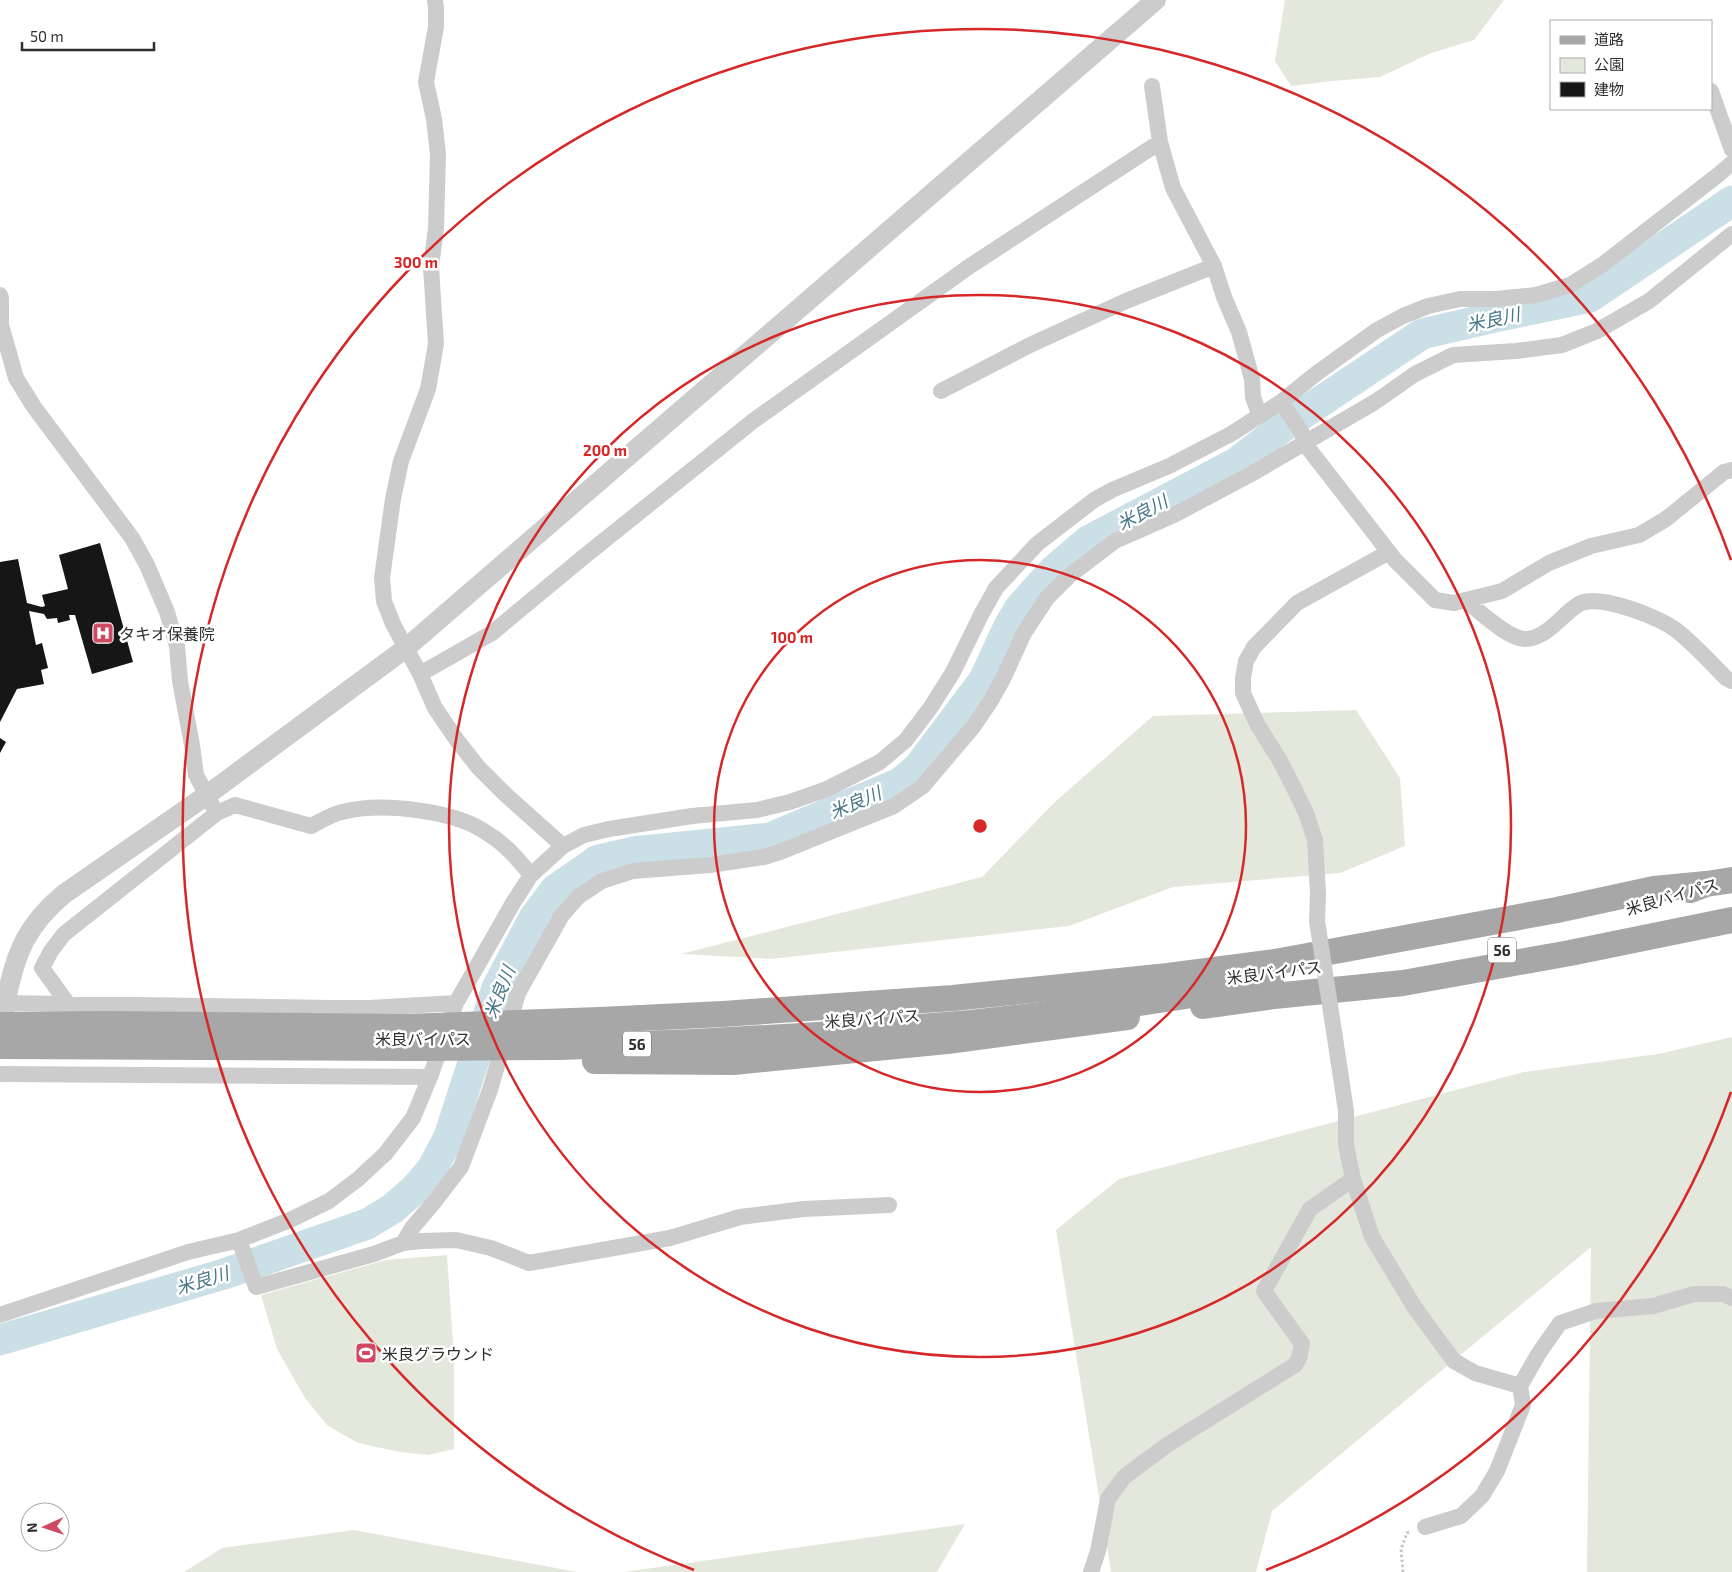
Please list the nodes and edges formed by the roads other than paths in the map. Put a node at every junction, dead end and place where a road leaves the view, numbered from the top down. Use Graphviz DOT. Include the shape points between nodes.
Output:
graph roads {
  1 [pos="435,0"];
  2 [pos="1156,0"];
  3 [pos="1152,86"];
  4 [pos="1712,94"];
  5 [pos="1160,142"];
  6 [pos="1732,150"];
  7 [pos="1732,163"];
  8 [pos="1732,234"];
  9 [pos="1214,266"];
  10 [pos="0,295"];
  11 [pos="941,391"];
  12 [pos="1283,405"];
  13 [pos="1260,414"];
  14 [pos="1303,438"];
  15 [pos="1732,470"];
  16 [pos="1389,552"];
  17 [pos="1465,600"];
  18 [pos="406,648"];
  19 [pos="420,674"];
  20 [pos="1732,681"];
  21 [pos="207,795"];
  22 [pos="217,813"];
  23 [pos="563,846"];
  24 [pos="531,875"];
  25 [pos="1732,880"];
  26 [pos="1706,884"];
  27 [pos="1732,906"];
  28 [pos="1732,920"];
  29 [pos="1270,978"];
  30 [pos="456,1003"];
  31 [pos="68,1004"];
  32 [pos="1,1023"];
  33 [pos="0,1055"];
  34 [pos="0,1074"];
  35 [pos="430,1077"];
  36 [pos="1353,1179"];
  37 [pos="889,1205"];
  38 [pos="403,1243"];
  39 [pos="240,1245"];
  40 [pos="1732,1298"];
  41 [pos="0,1315"];
  42 [pos="1520,1386"];
  43 [pos="1425,1527"];
  44 [pos="1091,1572"];
  1 -- 18 [label="street" via="436,27 426,82 438,154 436,228 431,267 436,344 428,389 401,461 382,578 384,601"];
  2 -- 18 [label="street"];
  3 -- 5 [label="street"];
  4 -- 6 [label="street"];
  5 -- 9 [label="street" via="1173,188"];
  5 -- 19 [label="street" via="970,266 753,421 492,633"];
  7 -- 12 [label="street" via="1602,265 1570,285 1536,295 1460,298 1428,306 1378,330 1318,373"];
  8 -- 14 [label="street" via="1649,301 1597,331 1562,344 1453,355 1415,374 1375,402"];
  9 -- 11 [label="street" via="1126,301"];
  9 -- 13 [label="street" via="1239,332 1252,379 1253,397"];
  10 -- 21 [label="street" via="1,325 16,378 132,538 168,612 177,646 196,775"];
  12 -- 13 [label="street"];
  12 -- 14 [label="street"];
  13 -- 23 [label="street" via="1199,451 1094,500 1036,544 996,588 953,672 931,707 906,740 880,762 828,789 790,802 757,810 692,816 609,830 584,836"];
  14 -- 16 [label="street"];
  14 -- 38 [label="street" via="1174,515 1115,541 1069,576 1038,611 1004,679 973,727 922,787 907,798 780,852 710,865 633,871 602,881 579,896 562,915 518,993 490,1090 461,1167"];
  15 -- 17 [label="street" via="1724,472 1666,519 1639,535 1591,546 1549,564 1502,591"];
  16 -- 17 [label="street" via="1435,600 1454,603"];
  16 -- 36 [label="street, bridge" via="1297,603 1254,647 1246,661 1243,678 1243,693 1293,786 1314,840 1317,921"];
  17 -- 20 [label="street" via="1504,631 1524,639 1536,637 1554,626 1582,602 1610,602 1656,618 1676,630"];
  18 -- 19 [label="street"];
  18 -- 21 [label="street"];
  19 -- 23 [label="street" via="435,708 478,767"];
  21 -- 22 [label="street"];
  21 -- 32 [label="street" via="64,894 40,917 20,948"];
  22 -- 24 [label="street" via="235,805 311,826 353,810 434,812 486,832 507,848"];
  22 -- 31 [label="street" via="64,934 42,968"];
  23 -- 24 [label="street"];
  24 -- 30 [label="street"];
  25 -- 26 [label="main road, 米良バイパス / 56"];
  26 -- 29 [label="main road, 米良バイパス / 56" via="1644,906"];
  26 -- 32 [label="main road, bridge" via="1654,889 1284,960 1168,976 933,999 722,1014 406,1027"];
  27 -- 29 [label="main road, 米良バイパス / 56" via="1427,965"];
  28 -- 33 [label="main road" via="1404,984 1274,996 974,1037 733,1062"];
  29 -- 32 [label="main road, 米良バイパス / 56, bridge" via="1133,1004 971,1022 818,1035 560,1047 428,1048"];
  30 -- 31 [label="street" via="342,1008"];
  30 -- 35 [label="street"];
  31 -- 32 [label="street"];
  32 -- 33 [label="street"];
  34 -- 35 [label="street"];
  35 -- 39 [label="street" via="413,1118 385,1154 358,1179 329,1201"];
  36 -- 42 [label="street" via="1372,1237 1415,1308 1454,1361 1475,1373"];
  36 -- 44 [label="street" via="1310,1209 1264,1291 1302,1344 1299,1358 1294,1365 1124,1477 1108,1499"];
  37 -- 38 [label="street" via="804,1209 740,1217 670,1238 529,1263 491,1248 456,1240"];
  38 -- 39 [label="street" via="256,1287"];
  39 -- 41 [label="street" via="188,1252"];
  40 -- 42 [label="street" via="1723,1294 1694,1294 1652,1306 1596,1311 1560,1324"];
  42 -- 43 [label="street" via="1524,1405 1497,1471 1482,1496 1461,1516"];
}
